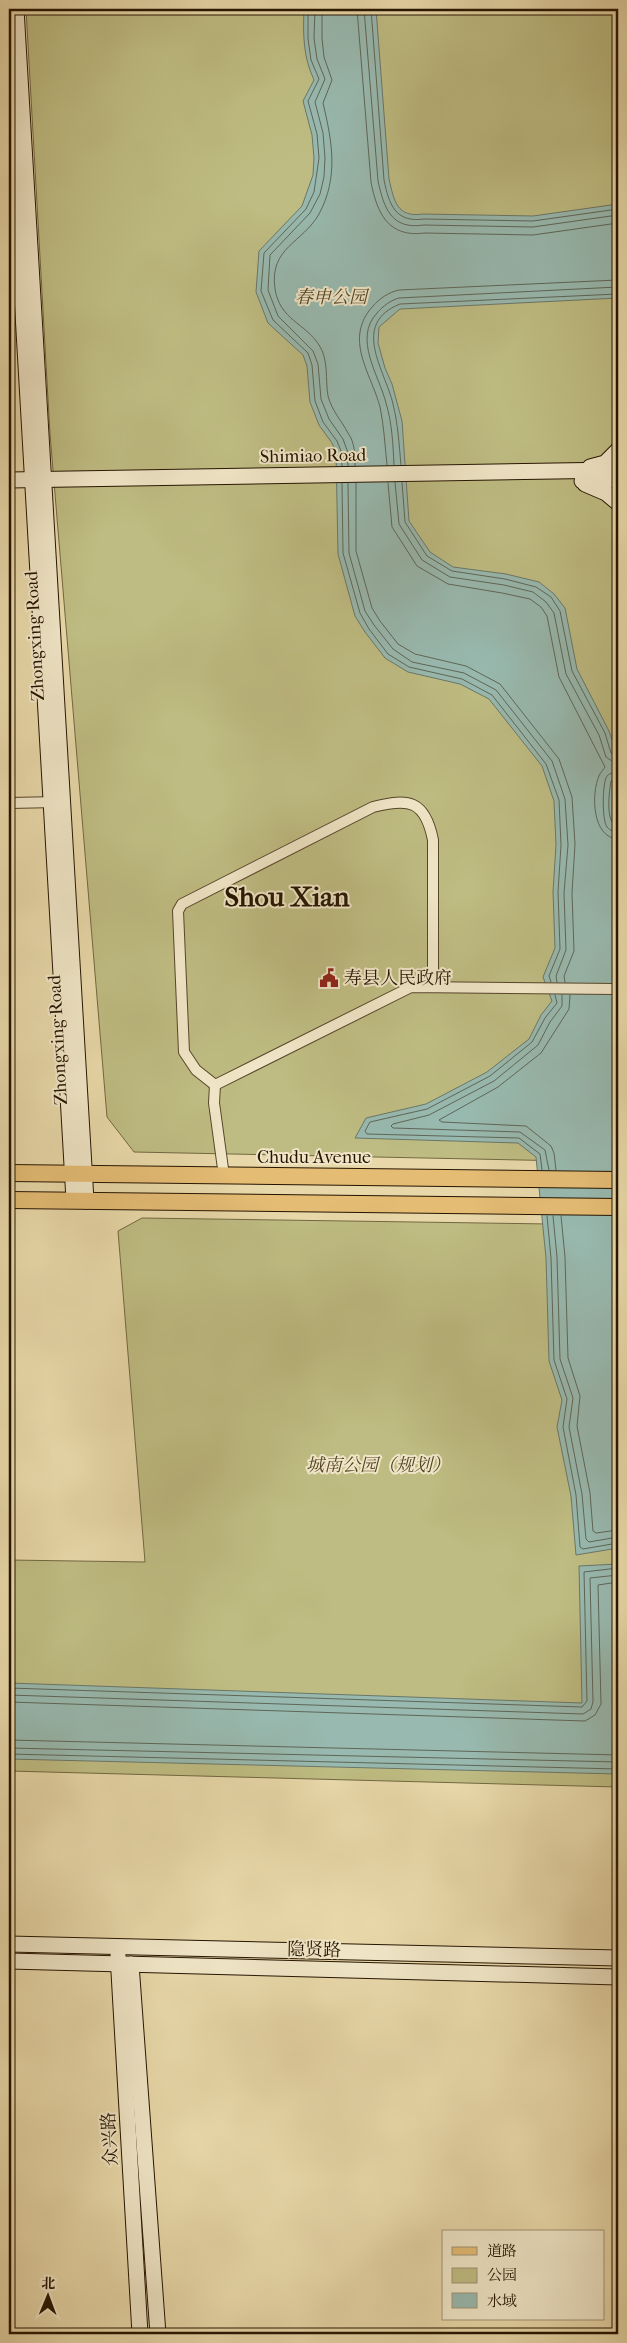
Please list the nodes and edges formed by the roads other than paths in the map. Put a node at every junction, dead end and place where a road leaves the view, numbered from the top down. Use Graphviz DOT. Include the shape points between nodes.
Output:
graph roads {
  1 [pos="16,9"];
  2 [pos="9,70"];
  3 [pos="618,450"];
  4 [pos="618,470"];
  5 [pos="575,476"];
  6 [pos="9,480"];
  7 [pos="618,480"];
  8 [pos="38,486"];
  9 [pos="9,490"];
  10 [pos="618,503"];
  11 [pos="9,802"];
  12 [pos="57,802"];
  13 [pos="433,987"];
  14 [pos="618,989"];
  15 [pos="215,1085"];
  16 [pos="9,1173"];
  17 [pos="84,1175"];
  18 [pos="224,1176"];
  19 [pos="617,1180"];
  20 [pos="9,1200"];
  21 [pos="80,1201"];
  22 [pos="618,1207"];
  23 [pos="9,1944"];
  24 [pos="118,1944"];
  25 [pos="618,1958"];
  26 [pos="9,1961"];
  27 [pos="125,1964"];
  28 [pos="618,1977"];
  29 [pos="140,2334"];
  30 [pos="158,2334"];
  1 -- 8 [label="street, Zhongxing Road"];
  2 -- 8 [label="street, Zhongxing Road"];
  3 -- 5 [label="street" via="604,463"];
  4 -- 5 [label="street, Shimiao Road"];
  5 -- 7 [label="street, Shimiao Road"];
  5 -- 8 [label="street, Shimiao Road"];
  5 -- 10 [label="street"];
  6 -- 8 [label="street, Shimiao Road"];
  8 -- 9 [label="street, Shimiao Road"];
  8 -- 12 [label="street, Zhongxing Road"];
  11 -- 12 [label="street"];
  12 -- 17 [label="street, Zhongxing Road"];
  12 -- 21 [label="street, Zhongxing Road"];
  13 -- 14 [label="street"];
  13 -- 15 [label="street" via="410,987"];
  13 -- 15 [label="street" via="433,840 430,824 415,804 402,802 373,807 182,904 178,911 184,1052 196,1070"];
  15 -- 18 [label="street" via="214,1103"];
  16 -- 17 [label="main road, Chudu Avenue"];
  17 -- 18 [label="main road, Chudu Avenue"];
  17 -- 21 [label="street, Zhongxing Road"];
  18 -- 19 [label="main road, Chudu Avenue"];
  20 -- 21 [label="main road"];
  21 -- 22 [label="main road"];
  23 -- 24 [label="street, 隐贤路"];
  24 -- 25 [label="street, 隐贤路"];
  24 -- 27 [label="street, 众兴路"];
  26 -- 27 [label="street, 隐贤路"];
  27 -- 28 [label="street, 隐贤路"];
  27 -- 29 [label="street, 众兴路"];
  27 -- 30 [label="street, 众兴路"];
}
